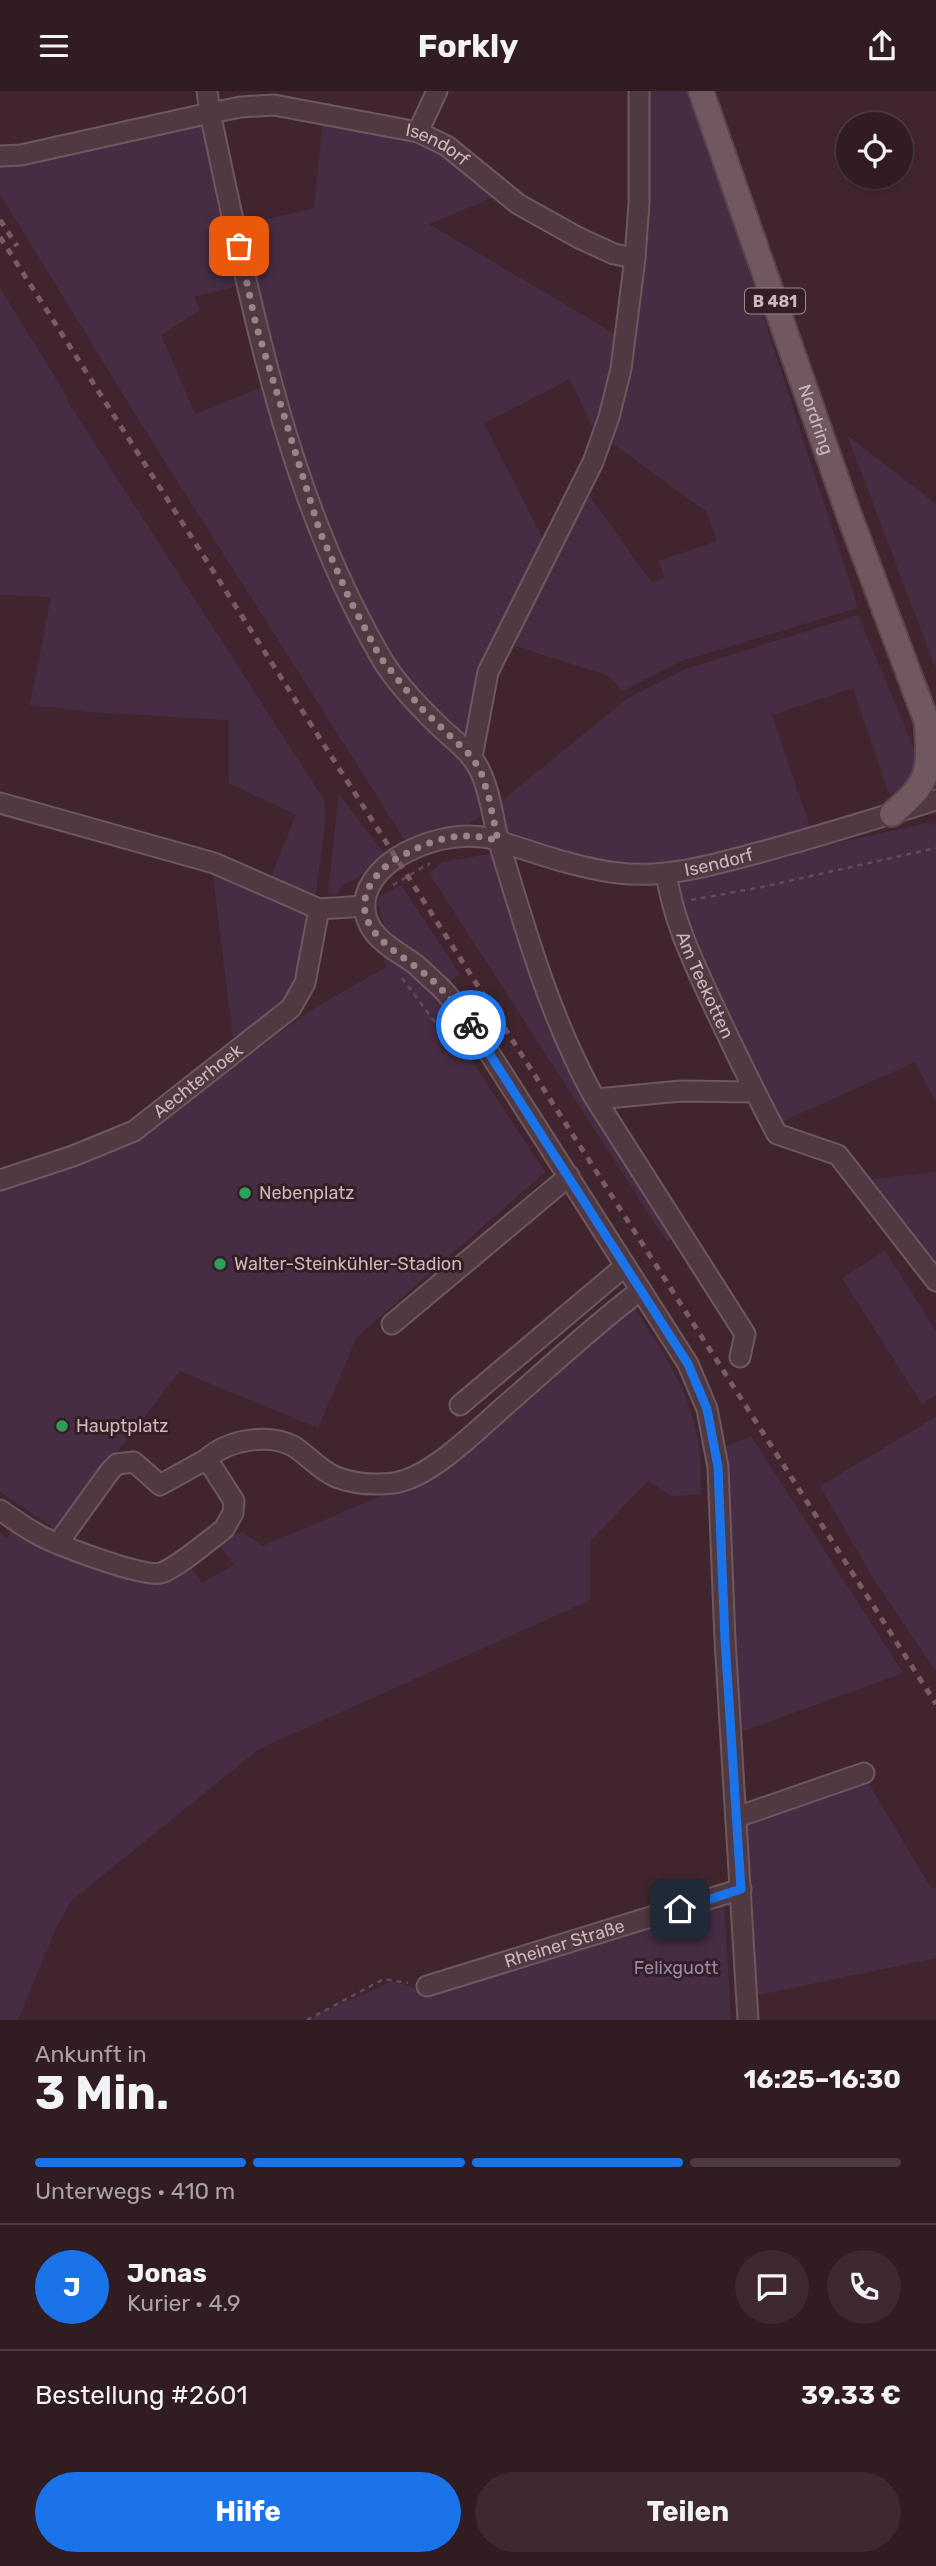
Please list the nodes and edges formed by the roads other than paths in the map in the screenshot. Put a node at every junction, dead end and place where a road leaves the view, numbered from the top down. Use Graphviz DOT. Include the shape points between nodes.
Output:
graph roads {
  1 [pos="207,91"];
  2 [pos="437,91"];
  3 [pos="639,91"];
  4 [pos="701,91"];
  5 [pos="210,114"];
  6 [pos="418,132"];
  7 [pos="0,156"];
  8 [pos="635,258"];
  9 [pos="931,735"];
  10 [pos="472,757"];
  11 [pos="936,800"];
  12 [pos="0,803"];
  13 [pos="892,814"];
  14 [pos="498,841"];
  15 [pos="666,873"];
  16 [pos="366,897"];
  17 [pos="319,909"];
  18 [pos="754,1092"];
  19 [pos="597,1099"];
  20 [pos="569,1176"];
  21 [pos="0,1180"];
  22 [pos="625,1266"];
  23 [pos="936,1281"];
  24 [pos="641,1290"];
  25 [pos="392,1324"];
  26 [pos="740,1357"];
  27 [pos="460,1405"];
  28 [pos="207,1459"];
  29 [pos="0,1510"];
  30 [pos="58,1543"];
  31 [pos="864,1773"];
  32 [pos="737,1817"];
  33 [pos="741,1889"];
  34 [pos="428,1986"];
  35 [pos="748,2020"];
  1 -- 5 [label="street"];
  2 -- 6 [label="street"];
  3 -- 8 [label="street"];
  4 -- 9 [label="main road, Nordring / B 481"];
  5 -- 6 [label="street, Isendorf" via="274,105"];
  5 -- 7 [label="street, Isendorf"];
  5 -- 10 [label="street" via="256,325 320,532 380,657 420,707"];
  6 -- 8 [label="street, Isendorf" via="447,146 518,204 579,238"];
  8 -- 10 [label="street" via="621,369 609,417 593,462 488,672"];
  9 -- 13 [label="main road" via="925,780"];
  10 -- 14 [label="street" via="481,772"];
  11 -- 13 [label="street, Isendorf"];
  12 -- 17 [label="street" via="214,863"];
  13 -- 15 [label="street, Isendorf"];
  14 -- 15 [label="street, Isendorf" via="599,870"];
  14 -- 16 [label="street, Isendorf" via="465,835 442,839 429,853 405,853 378,871"];
  14 -- 19 [label="street" via="527,936 573,1058"];
  15 -- 18 [label="street, Am Teekotten" via="681,936"];
  16 -- 17 [label="street"];
  16 -- 20 [label="street" via="370,926 443,989"];
  17 -- 21 [label="street, Aechterhoek" via="305,983 291,1008 134,1131"];
  18 -- 19 [label="street" via="681,1091"];
  18 -- 23 [label="street, Am Teekotten" via="777,1134 838,1155"];
  19 -- 26 [label="street" via="745,1334"];
  20 -- 22 [label="street"];
  20 -- 25 [label="street"];
  22 -- 24 [label="street"];
  22 -- 27 [label="street"];
  24 -- 28 [label="street" via="433,1466 411,1479 379,1484 347,1480 325,1471 292,1446 267,1440 237,1444"];
  24 -- 32 [label="street" via="688,1364 707,1409 718,1467"];
  28 -- 30 [label="street" via="160,1485 134,1462 117,1464"];
  28 -- 30 [label="street" via="234,1501 233,1513 224,1529 167,1569 149,1573"];
  29 -- 30 [label="street"];
  31 -- 32 [label="street"];
  32 -- 33 [label="street"];
  33 -- 34 [label="street, Rheiner Straße"];
  33 -- 35 [label="street"];
}
